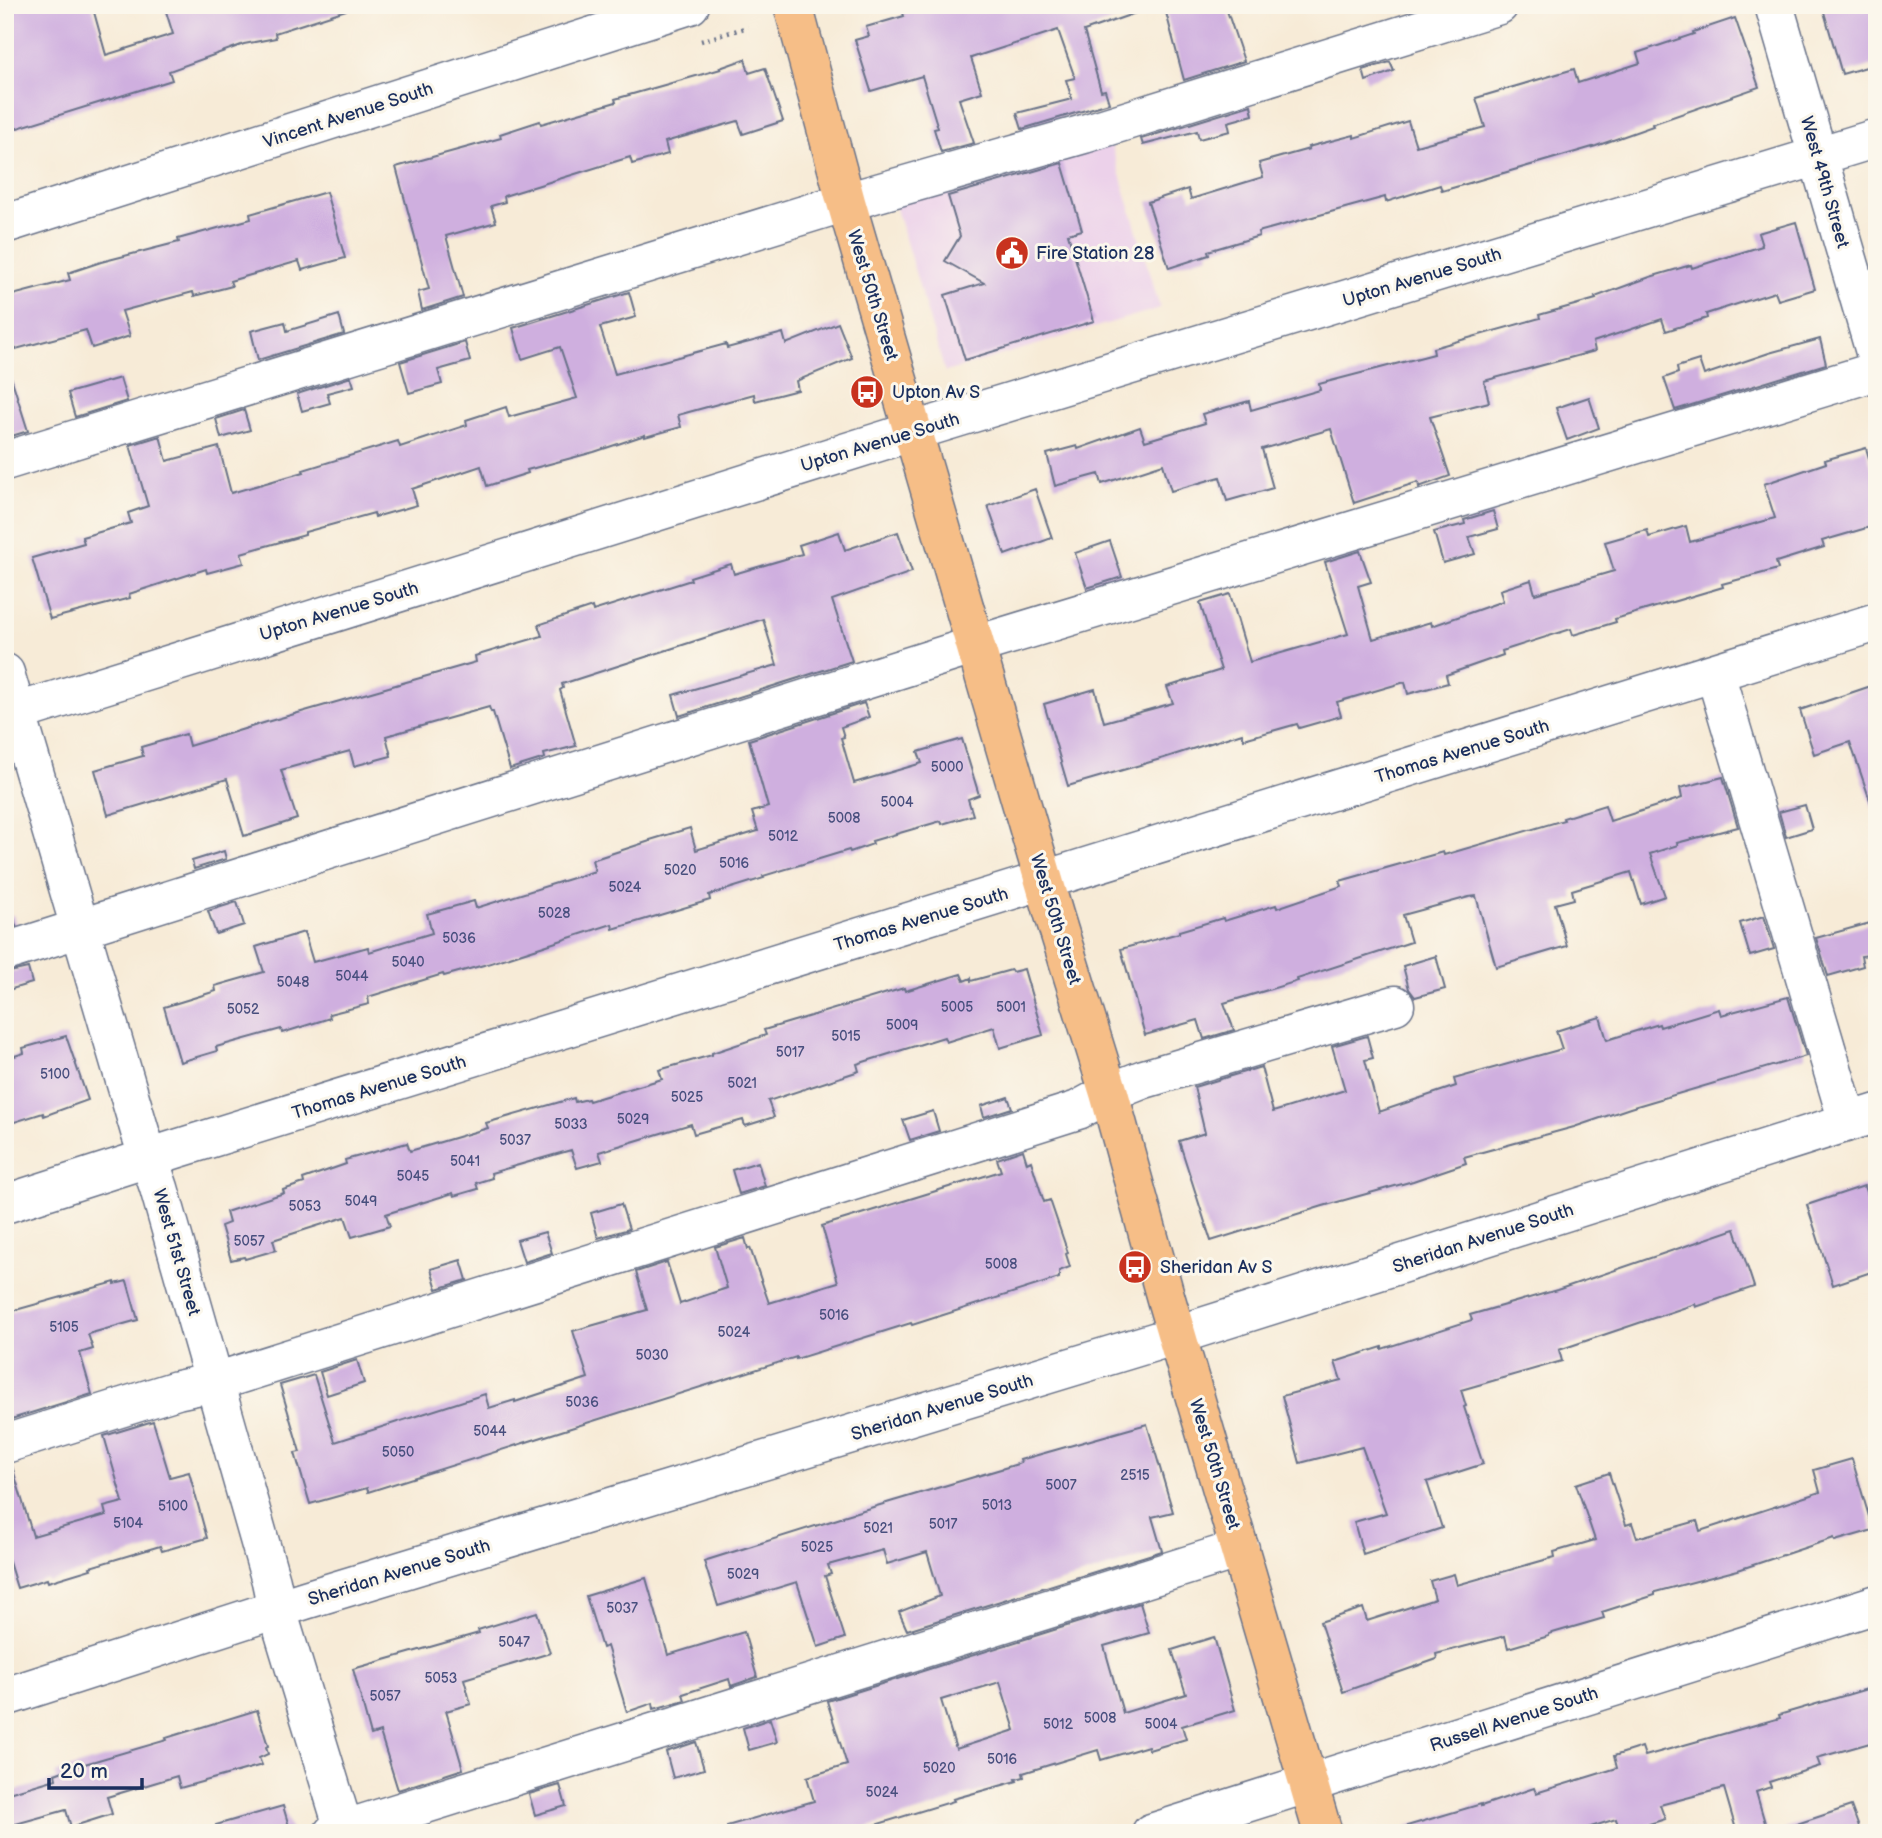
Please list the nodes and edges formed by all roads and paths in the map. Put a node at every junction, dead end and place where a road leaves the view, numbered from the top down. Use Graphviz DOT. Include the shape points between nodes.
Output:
graph roads {
  1 [pos="690,5"];
  2 [pos="793,5"];
  3 [pos="1499,5"];
  4 [pos="1774,5"];
  5 [pos="1877,138"];
  6 [pos="1818,156"];
  7 [pos="846,202"];
  8 [pos="5,224"];
  9 [pos="1877,359"];
  10 [pos="1877,371"];
  11 [pos="914,431"];
  12 [pos="5,461"];
  13 [pos="1877,622"];
  14 [pos="976,645"];
  15 [pos="5,673"];
  16 [pos="1715,673"];
  17 [pos="11,714"];
  18 [pos="1045,881"];
  19 [pos="80,929"];
  20 [pos="5,952"];
  21 [pos="1395,1005"];
  22 [pos="1109,1093"];
  23 [pos="1862,1118"];
  24 [pos="149,1158"];
  25 [pos="5,1204"];
  26 [pos="1177,1335"];
  27 [pos="215,1382"];
  28 [pos="5,1444"];
  29 [pos="1240,1549"];
  30 [pos="1877,1604"];
  31 [pos="277,1610"];
  32 [pos="5,1697"];
  33 [pos="1309,1784"];
  34 [pos="341,1832"];
  35 [pos="1150,1833"];
  36 [pos="1323,1833"];
  1 -- 8 [label="street, Vincent Avenue South"];
  2 -- 7 [label="main road, West 50th Street"];
  3 -- 7 [label="street" via="1084,134"];
  4 -- 6 [label="street, West 49th Street"];
  5 -- 6 [label="street, Upton Avenue South"];
  6 -- 9 [label="street, West 49th Street"];
  6 -- 11 [label="street, Upton Avenue South"];
  7 -- 11 [label="main road, West 50th Street"];
  7 -- 12 [label="street"];
  10 -- 14 [label="street"];
  11 -- 14 [label="main road, West 50th Street"];
  11 -- 17 [label="street, Upton Avenue South"];
  13 -- 16 [label="street, Thomas Avenue South"];
  14 -- 18 [label="main road, West 50th Street"];
  14 -- 19 [label="street"];
  15 -- 17 [label="street, West 51st Street"];
  16 -- 18 [label="street, Thomas Avenue South"];
  16 -- 23 [label="street"];
  17 -- 19 [label="street, West 51st Street"];
  18 -- 22 [label="main road, West 50th Street"];
  18 -- 24 [label="street, Thomas Avenue South"];
  19 -- 20 [label="street"];
  19 -- 24 [label="street, West 51st Street"];
  21 -- 22 [label="street"];
  22 -- 26 [label="main road, West 50th Street"];
  22 -- 27 [label="street" via="1078,1110"];
  23 -- 26 [label="street, Sheridan Avenue South"];
  24 -- 25 [label="street, Thomas Avenue South"];
  24 -- 27 [label="street, West 51st Street"];
  26 -- 29 [label="main road, West 50th Street"];
  26 -- 31 [label="street, Sheridan Avenue South"];
  27 -- 28 [label="street"];
  27 -- 31 [label="street, West 51st Street"];
  29 -- 33 [label="main road, West 50th Street"];
  29 -- 34 [label="street"];
  30 -- 33 [label="street, Russell Avenue South"];
  31 -- 32 [label="street, Sheridan Avenue South"];
  31 -- 34 [label="street, West 51st Street"];
  33 -- 35 [label="street, Russell Avenue South"];
  33 -- 36 [label="main road, West 50th Street"];
}
